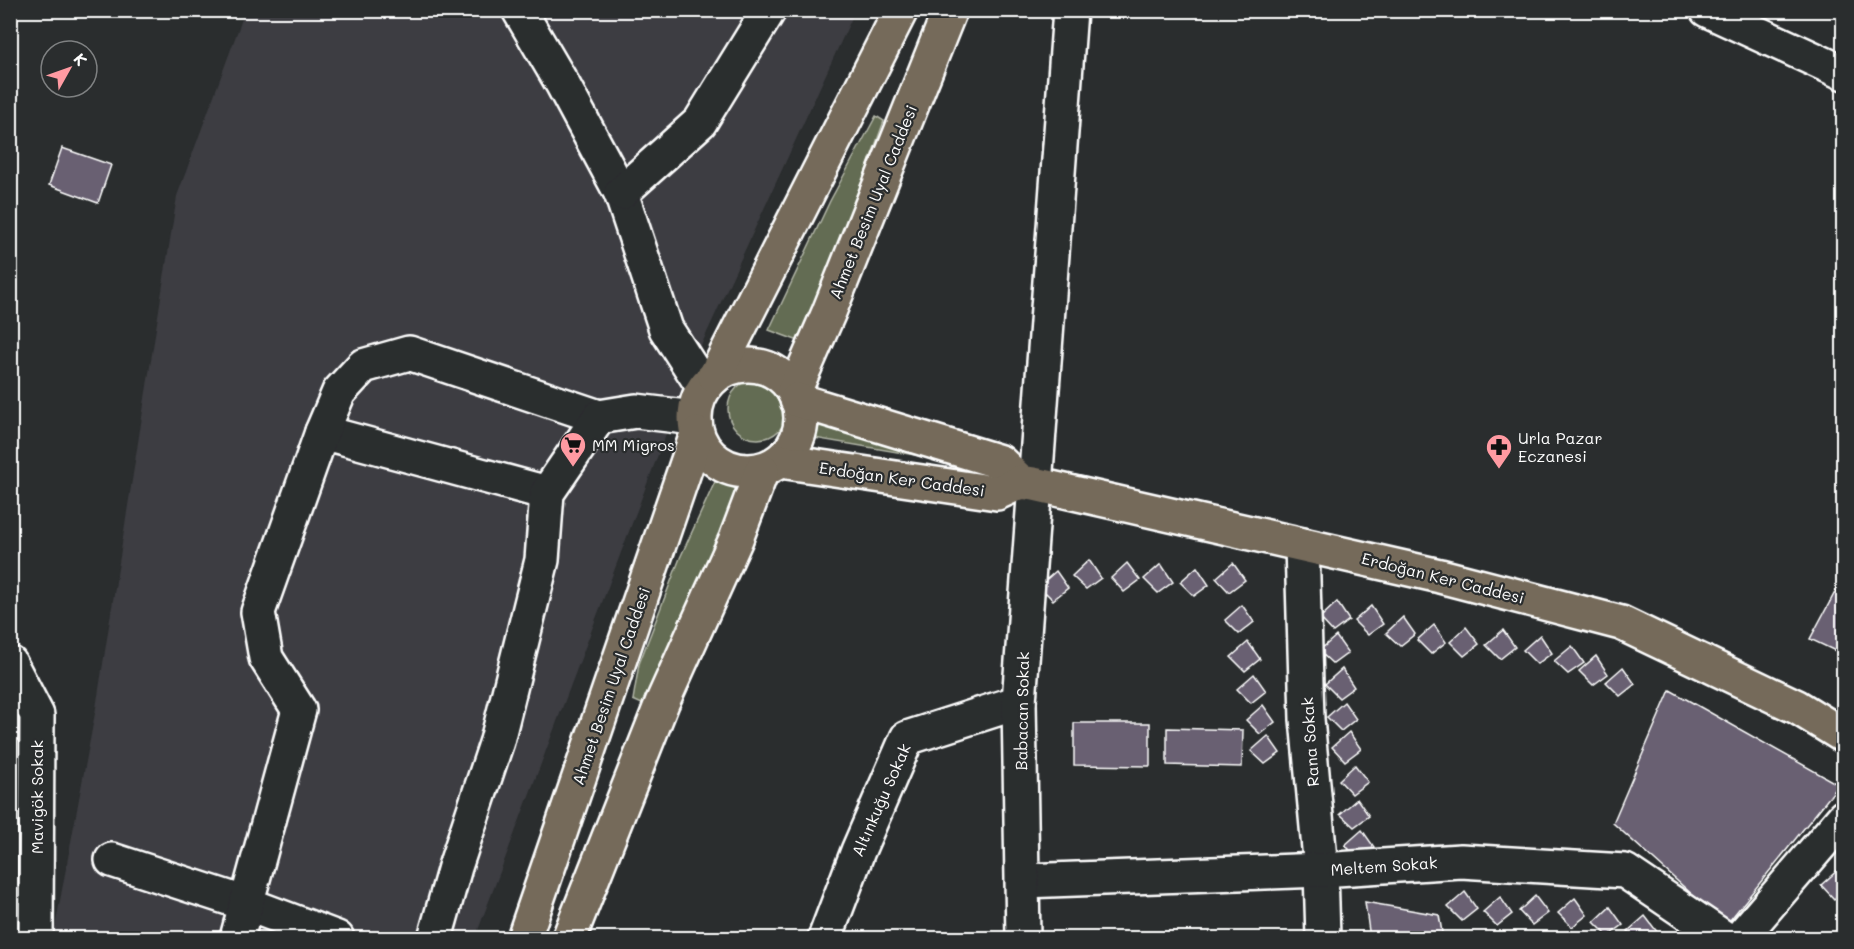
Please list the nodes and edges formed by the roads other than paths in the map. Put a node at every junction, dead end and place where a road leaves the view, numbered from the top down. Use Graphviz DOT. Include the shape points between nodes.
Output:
graph roads {
  1 [pos="519,10"];
  2 [pos="769,10"];
  3 [pos="901,10"];
  4 [pos="950,10"];
  5 [pos="1070,10"];
  6 [pos="1707,10"];
  7 [pos="1844,73"];
  8 [pos="621,194"];
  9 [pos="796,396"];
  10 [pos="702,404"];
  11 [pos="599,417"];
  12 [pos="322,432"];
  13 [pos="771,465"];
  14 [pos="1028,483"];
  15 [pos="547,493"];
  16 [pos="1302,545"];
  17 [pos="10,663"];
  18 [pos="1019,702"];
  19 [pos="1844,736"];
  20 [pos="1844,817"];
  21 [pos="112,860"];
  22 [pos="1321,870"];
  23 [pos="1023,881"];
  24 [pos="247,904"];
  25 [pos="36,939"];
  26 [pos="237,939"];
  27 [pos="337,939"];
  28 [pos="435,939"];
  29 [pos="524,939"];
  30 [pos="568,939"];
  31 [pos="825,939"];
  32 [pos="1023,939"];
  33 [pos="1323,939"];
  34 [pos="1724,939"];
  35 [pos="1740,939"];
  1 -- 8 [label="street"];
  2 -- 8 [label="street" via="700,122"];
  3 -- 10 [label="main road, Ahmet Besim Uyal Caddesi"];
  4 -- 9 [label="main road, Ahmet Besim Uyal Caddesi"];
  5 -- 14 [label="street, Babacan Sokak"];
  6 -- 7 [label="street"];
  8 -- 10 [label="street" via="666,329"];
  9 -- 10 [label="main road" via="785,380 772,371 743,365 728,368"];
  9 -- 13 [label="main road" via="801,416 799,433 792,448"];
  9 -- 14 [label="main road, Erdoğan Ker Caddesi" via="1000,462"];
  10 -- 11 [label="street"];
  10 -- 13 [label="main road" via="704,449 716,461 729,469 746,472"];
  10 -- 29 [label="main road, Ahmet Besim Uyal Caddesi"];
  11 -- 12 [label="street" via="409,353 363,366 339,392"];
  11 -- 15 [label="street"];
  12 -- 15 [label="street"];
  12 -- 24 [label="street" via="258,612 266,658 299,710"];
  13 -- 14 [label="main road, Erdoğan Ker Caddesi" via="997,493"];
  13 -- 30 [label="main road" via="662,704"];
  14 -- 16 [label="main road, Erdoğan Ker Caddesi"];
  14 -- 18 [label="street, Babacan Sokak"];
  15 -- 28 [label="street" via="542,560 496,741"];
  16 -- 19 [label="main road, Erdoğan Ker Caddesi" via="1622,623 1797,707"];
  16 -- 22 [label="street, Rana Sokak" via="1306,719"];
  17 -- 25 [label="street, Mavigök Sokak" via="37,715"];
  18 -- 23 [label="street, Babacan Sokak"];
  18 -- 31 [label="street, Altınkuğu Sokak" via="908,738 858,851"];
  20 -- 35 [label="street"];
  21 -- 24 [label="street"];
  22 -- 23 [label="street, Meltem Sokak"];
  22 -- 33 [label="street, Rana Sokak"];
  22 -- 34 [label="street, Meltem Sokak" via="1461,861 1625,871"];
  23 -- 32 [label="street, Babacan Sokak"];
  24 -- 26 [label="street"];
  24 -- 27 [label="street"];
}
